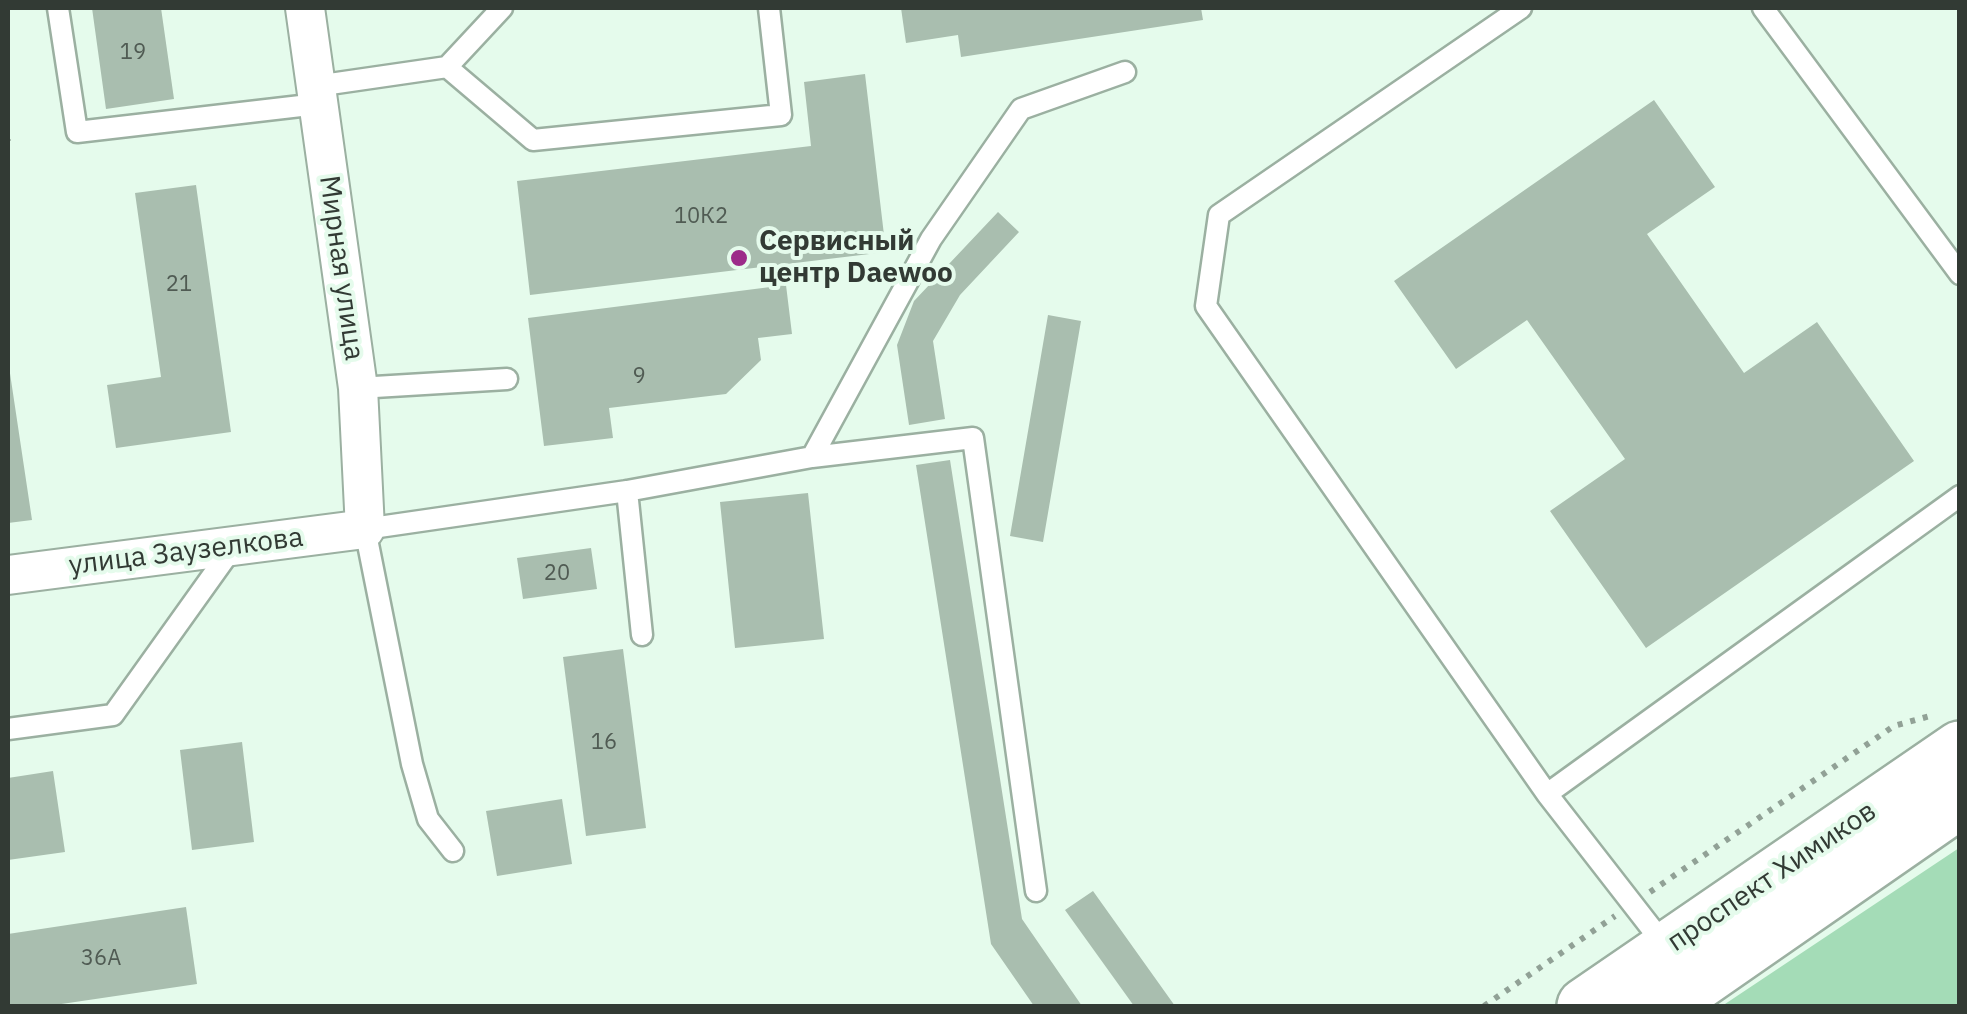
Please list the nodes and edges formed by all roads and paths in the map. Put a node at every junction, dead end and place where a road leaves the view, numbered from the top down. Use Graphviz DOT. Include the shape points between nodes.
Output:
graph roads {
  1 [pos="58,8"];
  2 [pos="305,8"];
  3 [pos="502,8"];
  4 [pos="769,8"];
  5 [pos="1522,8"];
  6 [pos="1762,8"];
  7 [pos="446,68"];
  8 [pos="1125,72"];
  9 [pos="317,95"];
  10 [pos="1960,274"];
  11 [pos="507,380"];
  12 [pos="358,388"];
  13 [pos="812,457"];
  14 [pos="627,491"];
  15 [pos="1960,496"];
  16 [pos="364,529"];
  17 [pos="234,546"];
  18 [pos="8,575"];
  19 [pos="642,635"];
  20 [pos="8,729"];
  21 [pos="1951,731"];
  22 [pos="1547,794"];
  23 [pos="1960,800"];
  24 [pos="452,852"];
  25 [pos="1036,891"];
  26 [pos="1632,904"];
  27 [pos="1675,980"];
  28 [pos="1484,1006"];
  29 [pos="1585,1006"];
  1 -- 9 [label="lane" via="77,132"];
  2 -- 9 [label="street, Мирная улица"];
  3 -- 7 [label="lane"];
  4 -- 7 [label="lane" via="781,116 532,140"];
  5 -- 22 [label="lane" via="1218,215 1206,306"];
  6 -- 10 [label="lane"];
  7 -- 9 [label="lane"];
  8 -- 13 [label="lane" via="1021,109 931,239"];
  9 -- 12 [label="street, Мирная улица"];
  11 -- 12 [label="lane"];
  12 -- 16 [label="street, Мирная улица"];
  13 -- 14 [label="lane"];
  13 -- 25 [label="lane" via="973,438"];
  14 -- 16 [label="lane"];
  14 -- 19 [label="lane"];
  15 -- 22 [label="lane"];
  16 -- 17 [label="street, улица Заузелкова"];
  16 -- 24 [label="lane" via="412,764 428,819"];
  17 -- 18 [label="street, улица Заузелкова"];
  17 -- 20 [label="lane" via="113,715"];
  21 -- 26 [label="path" via="1894,726"];
  21 -- 27 [label="main road, проспект Химиков"];
  22 -- 26 [label="lane"];
  23 -- 27 [label="main road, проспект Химиков"];
  26 -- 27 [label="lane"];
  26 -- 28 [label="path"];
  27 -- 29 [label="main road, проспект Химиков"];
}
